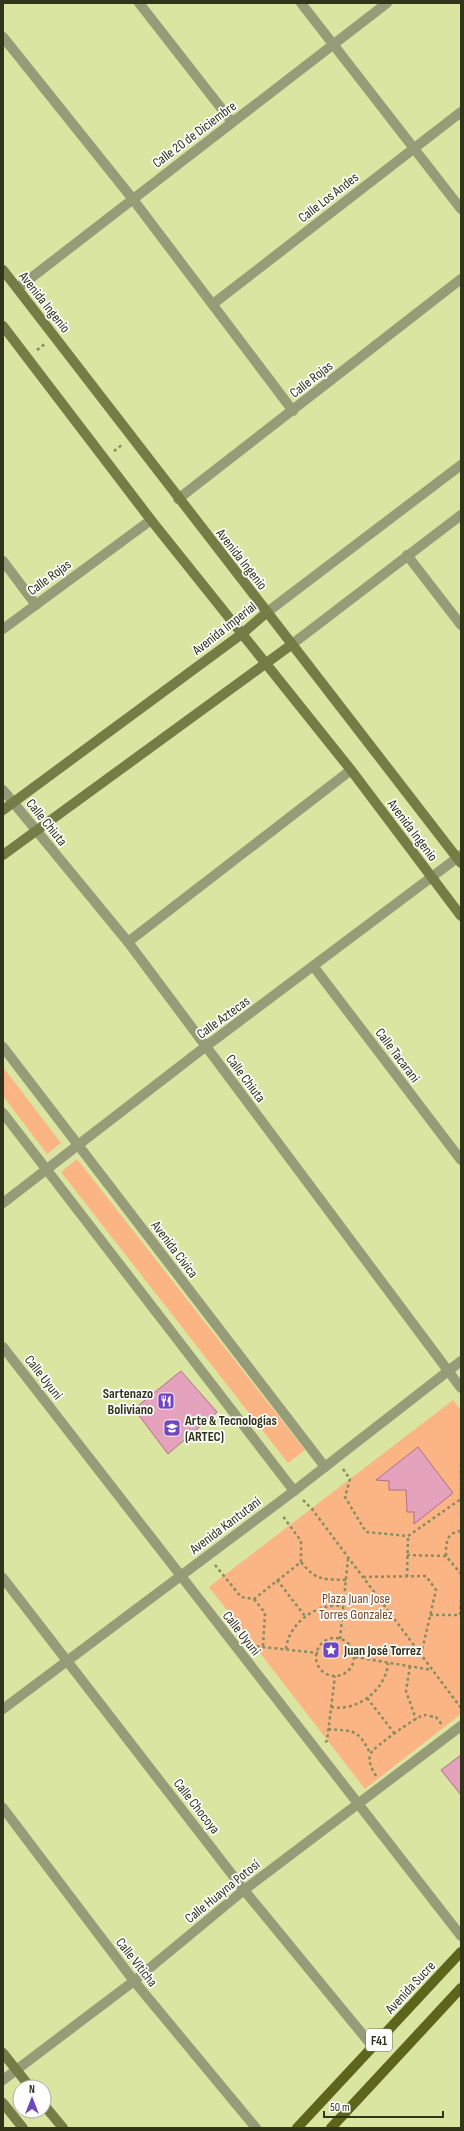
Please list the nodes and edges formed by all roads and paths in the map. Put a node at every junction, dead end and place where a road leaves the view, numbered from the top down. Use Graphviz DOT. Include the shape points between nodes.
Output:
graph roads {
  1 [pos="139,3"];
  2 [pos="301,3"];
  3 [pos="387,3"];
  4 [pos="3,37"];
  5 [pos="333,45"];
  6 [pos="461,112"];
  7 [pos="232,122"];
  8 [pos="414,149"];
  9 [pos="132,198"];
  10 [pos="461,209"];
  11 [pos="3,270"];
  12 [pos="461,279"];
  13 [pos="18,288"];
  14 [pos="213,304"];
  15 [pos="3,326"];
  16 [pos="54,336"];
  17 [pos="27,358"];
  18 [pos="293,411"];
  19 [pos="132,438"];
  20 [pos="104,458"];
  21 [pos="461,465"];
  22 [pos="178,500"];
  23 [pos="461,515"];
  24 [pos="151,520"];
  25 [pos="407,555"];
  26 [pos="3,561"];
  27 [pos="36,604"];
  28 [pos="266,613"];
  29 [pos="461,625"];
  30 [pos="3,629"];
  31 [pos="243,633"];
  32 [pos="291,646"];
  33 [pos="267,664"];
  34 [pos="351,770"];
  35 [pos="3,790"];
  36 [pos="13,802"];
  37 [pos="3,810"];
  38 [pos="36,830"];
  39 [pos="3,855"];
  40 [pos="460,859"];
  41 [pos="432,879"];
  42 [pos="461,916"];
  43 [pos="128,942"];
  44 [pos="314,967"];
  45 [pos="3,1047"];
  46 [pos="205,1047"];
  47 [pos="3,1113"];
  48 [pos="77,1144"];
  49 [pos="461,1160"];
  50 [pos="47,1170"];
  51 [pos="3,1203"];
  52 [pos="3,1347"];
  53 [pos="461,1361"];
  54 [pos="448,1371"];
  55 [pos="461,1388"];
  56 [pos="336,1459"];
  57 [pos="461,1460"];
  58 [pos="325,1467"];
  59 [pos="294,1491"];
  60 [pos="461,1499"];
  61 [pos="276,1504"];
  62 [pos="461,1531"];
  63 [pos="408,1536"];
  64 [pos="407,1555"];
  65 [pos="207,1556"];
  66 [pos="446,1556"];
  67 [pos="348,1558"];
  68 [pos="300,1562"];
  69 [pos="461,1574"];
  70 [pos="180,1576"];
  71 [pos="363,1577"];
  72 [pos="407,1577"];
  73 [pos="3,1578"];
  74 [pos="278,1580"];
  75 [pos="346,1580"];
  76 [pos="254,1598"];
  77 [pos="461,1600"];
  78 [pos="343,1606"];
  79 [pos="430,1614"];
  80 [pos="460,1615"];
  81 [pos="305,1616"];
  82 [pos="340,1639"];
  83 [pos="263,1647"];
  84 [pos="286,1649"];
  85 [pos="318,1653"];
  86 [pos="241,1655"];
  87 [pos="421,1655"];
  88 [pos="355,1657"];
  89 [pos="68,1662"];
  90 [pos="388,1663"];
  91 [pos="410,1666"];
  92 [pos="432,1670"];
  93 [pos="335,1676"];
  94 [pos="367,1698"];
  95 [pos="331,1707"];
  96 [pos="461,1708"];
  97 [pos="3,1709"];
  98 [pos="416,1719"];
  99 [pos="461,1726"];
  100 [pos="328,1729"];
  101 [pos="394,1734"];
  102 [pos="449,1735"];
  103 [pos="315,1750"];
  104 [pos="370,1753"];
  105 [pos="382,1785"];
  106 [pos="356,1804"];
  107 [pos="3,1808"];
  108 [pos="244,1890"];
  109 [pos="461,1936"];
  110 [pos="461,1952"];
  111 [pos="134,1981"];
  112 [pos="461,1988"];
  113 [pos="373,2047"];
  114 [pos="3,2053"];
  115 [pos="16,2071"];
  116 [pos="23,2079"];
  117 [pos="3,2080"];
  118 [pos="3,2103"];
  119 [pos="52,2115"];
  120 [pos="23,2128"];
  121 [pos="63,2128"];
  122 [pos="256,2128"];
  123 [pos="297,2128"];
  124 [pos="331,2128"];
  1 -- 7 [label="street"];
  2 -- 5 [label="street"];
  3 -- 5 [label="street, Calle 20 de Diciembre"];
  4 -- 9 [label="street"];
  5 -- 7 [label="street, Calle 20 de Diciembre"];
  5 -- 8 [label="street"];
  6 -- 8 [label="street, Calle Los Andes"];
  7 -- 9 [label="street, Calle 20 de Diciembre"];
  8 -- 10 [label="street"];
  8 -- 14 [label="street, Calle Los Andes"];
  9 -- 13 [label="street, Calle 20 de Diciembre"];
  9 -- 14 [label="street"];
  11 -- 13 [label="street, Avenida Ingenio"];
  12 -- 18 [label="street, Calle Rojas"];
  13 -- 16 [label="street, Avenida Ingenio"];
  14 -- 18 [label="street"];
  15 -- 17 [label="street, Avenida Ingenio"];
  16 -- 17 [label="path"];
  16 -- 19 [label="street, Avenida Ingenio"];
  17 -- 20 [label="street, Avenida Ingenio"];
  18 -- 22 [label="street, Calle Rojas"];
  19 -- 20 [label="path"];
  19 -- 22 [label="street, Avenida Ingenio"];
  20 -- 24 [label="street, Avenida Ingenio"];
  21 -- 28 [label="street, Avenida Imperial"];
  22 -- 28 [label="street, Avenida Ingenio"];
  23 -- 25 [label="street"];
  24 -- 27 [label="street, Calle Rojas"];
  24 -- 31 [label="street, Avenida Ingenio"];
  25 -- 29 [label="street"];
  25 -- 32 [label="street"];
  26 -- 27 [label="street"];
  27 -- 30 [label="street, Calle Rojas"];
  28 -- 31 [label="street, Avenida Imperial"];
  28 -- 32 [label="street, Avenida Ingenio"];
  31 -- 33 [label="street, Avenida Ingenio"];
  31 -- 36 [label="street, Avenida Imperial"];
  32 -- 33 [label="street"];
  32 -- 40 [label="street, Avenida Ingenio"];
  33 -- 34 [label="street, Avenida Ingenio"];
  33 -- 38 [label="street"];
  34 -- 41 [label="street, Avenida Ingenio"];
  34 -- 43 [label="street"];
  35 -- 36 [label="street, Calle Chiuta"];
  36 -- 37 [label="street, Avenida Imperial"];
  36 -- 38 [label="street, Calle Chiuta"];
  38 -- 39 [label="street"];
  38 -- 43 [label="street, Calle Chiuta"];
  40 -- 41 [label="street, Calle Aztecas"];
  41 -- 42 [label="street, Avenida Ingenio"];
  41 -- 44 [label="street, Calle Aztecas"];
  43 -- 46 [label="street, Calle Chiuta"];
  44 -- 46 [label="street, Calle Aztecas"];
  44 -- 49 [label="street, Calle Tacarani"];
  45 -- 48 [label="street, Avenida Cívica"];
  46 -- 48 [label="street, Calle Aztecas"];
  46 -- 54 [label="street, Calle Chiuta"];
  47 -- 50 [label="street"];
  48 -- 50 [label="street, Calle Aztecas"];
  48 -- 58 [label="street, Avenida Cívica"];
  50 -- 51 [label="street, Calle Aztecas"];
  50 -- 59 [label="street"];
  52 -- 70 [label="street, Calle Uyuni"];
  53 -- 54 [label="street, Avenida Kantutani"];
  54 -- 55 [label="street, Calle Chiuta"];
  54 -- 56 [label="street, Avenida Kantutani"];
  56 -- 58 [label="street, Avenida Kantutani"];
  56 -- 63 [label="path" via="350,1479 345,1497 366,1532"];
  57 -- 60 [label="path"];
  58 -- 59 [label="street, Avenida Kantutani"];
  59 -- 61 [label="street, Avenida Kantutani"];
  59 -- 67 [label="path" via="312,1509"];
  60 -- 63 [label="path"];
  61 -- 65 [label="street, Avenida Kantutani"];
  61 -- 68 [label="path" via="301,1541"];
  62 -- 66 [label="path" via="448,1537"];
  63 -- 64 [label="path"];
  64 -- 66 [label="path"];
  64 -- 72 [label="path"];
  65 -- 70 [label="street, Avenida Kantutani"];
  65 -- 76 [label="path" via="241,1598"];
  66 -- 69 [label="path"];
  67 -- 71 [label="path"];
  67 -- 75 [label="path"];
  68 -- 74 [label="path"];
  68 -- 75 [label="path" via="318,1579"];
  70 -- 86 [label="street, Calle Uyuni"];
  70 -- 89 [label="street, Avenida Kantutani"];
  71 -- 72 [label="path"];
  71 -- 87 [label="path"];
  72 -- 79 [label="path" via="426,1576 436,1590"];
  73 -- 89 [label="street, Calle Chocoya"];
  74 -- 76 [label="path"];
  74 -- 81 [label="path"];
  75 -- 78 [label="path"];
  76 -- 83 [label="path" via="265,1613"];
  77 -- 80 [label="path"];
  78 -- 81 [label="path" via="321,1608"];
  78 -- 82 [label="path"];
  79 -- 80 [label="path"];
  79 -- 87 [label="path"];
  81 -- 84 [label="path" via="294,1628"];
  82 -- 85 [label="path" via="327,1640"];
  82 -- 88 [label="path" via="350,1646"];
  83 -- 84 [label="path"];
  83 -- 86 [label="path" via="254,1646"];
  84 -- 85 [label="path"];
  85 -- 93 [label="path" via="317,1662 320,1668"];
  86 -- 103 [label="street, Calle Uyuni"];
  87 -- 92 [label="path"];
  88 -- 90 [label="path"];
  88 -- 93 [label="path" via="350,1669"];
  89 -- 97 [label="street, Avenida Kantutani"];
  89 -- 108 [label="street, Calle Chocoya"];
  90 -- 91 [label="path"];
  90 -- 94 [label="path" via="381,1684"];
  91 -- 92 [label="path"];
  91 -- 98 [label="path" via="406,1691"];
  92 -- 96 [label="path"];
  93 -- 95 [label="path"];
  94 -- 95 [label="path" via="355,1705"];
  94 -- 101 [label="path"];
  95 -- 100 [label="path"];
  98 -- 101 [label="path"];
  98 -- 102 [label="path" via="424,1715 436,1718"];
  99 -- 102 [label="street, Calle Huayna Potosí"];
  100 -- 103 [label="path" via="327,1741"];
  100 -- 104 [label="path" via="358,1734"];
  101 -- 104 [label="path"];
  102 -- 105 [label="street, Calle Huayna Potosí"];
  103 -- 106 [label="street, Calle Uyuni"];
  104 -- 105 [label="path" via="370,1766"];
  105 -- 106 [label="street, Calle Huayna Potosí"];
  106 -- 108 [label="street, Calle Huayna Potosí"];
  106 -- 109 [label="street, Calle Uyuni"];
  107 -- 111 [label="street, Calle Viticha"];
  108 -- 111 [label="street, Calle Huayna Potosí"];
  108 -- 113 [label="street, Calle Chocoya"];
  110 -- 113 [label="main road, Avenida Sucre / F41"];
  111 -- 115 [label="street, Calle Huayna Potosí"];
  111 -- 122 [label="street, Calle Viticha"];
  112 -- 124 [label="main road, F41"];
  113 -- 123 [label="main road, Avenida Sucre / F41"];
  114 -- 115 [label="street"];
  115 -- 116 [label="street"];
  115 -- 117 [label="street, Calle Huayna Potosí"];
  118 -- 120 [label="street"];
  119 -- 121 [label="street"];
}
